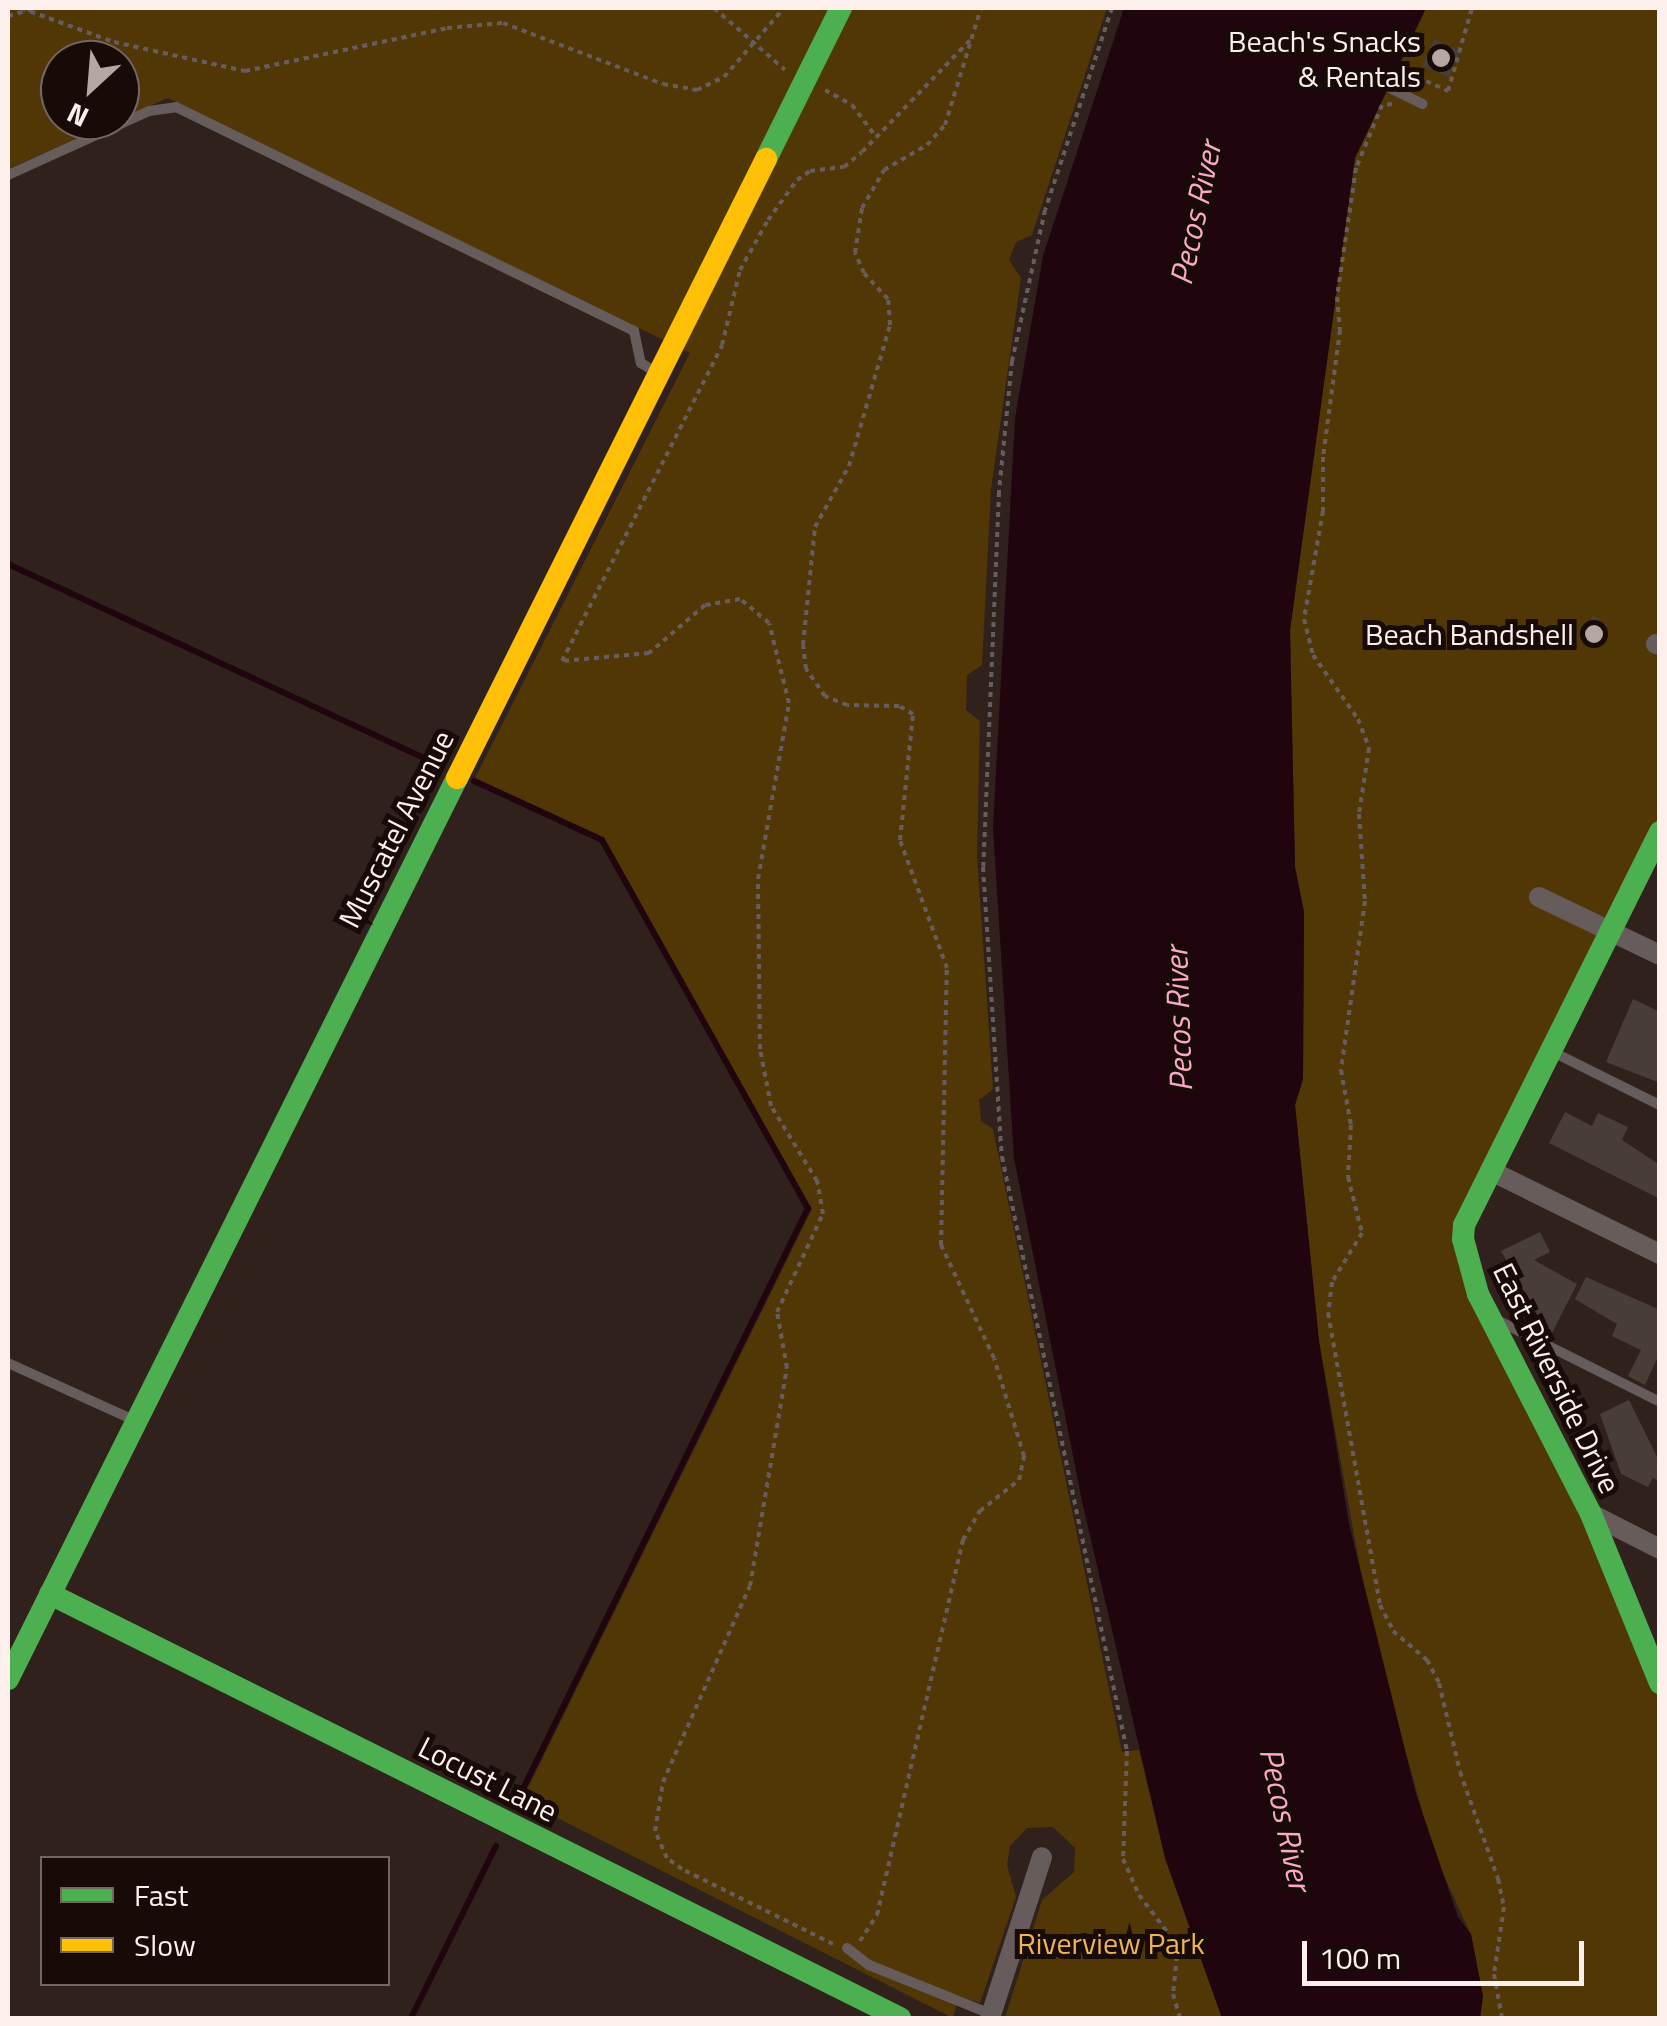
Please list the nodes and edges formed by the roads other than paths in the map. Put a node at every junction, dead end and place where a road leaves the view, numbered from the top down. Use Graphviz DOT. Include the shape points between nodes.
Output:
graph roads {
  1 [pos="841,8"];
  2 [pos="1395,90"];
  3 [pos="1423,104"];
  4 [pos="8,175"];
  5 [pos="658,374"];
  6 [pos="1660,832"];
  7 [pos="1539,896"];
  8 [pos="1610,931"];
  9 [pos="1660,956"];
  10 [pos="1551,1052"];
  11 [pos="1660,1105"];
  12 [pos="1491,1170"];
  13 [pos="1660,1254"];
  14 [pos="1490,1316"];
  15 [pos="8,1362"];
  16 [pos="1660,1402"];
  17 [pos="137,1421"];
  18 [pos="1591,1514"];
  19 [pos="1660,1549"];
  20 [pos="50,1594"];
  21 [pos="8,1678"];
  22 [pos="1660,1683"];
  23 [pos="1042,1857"];
  24 [pos="847,1948"];
  25 [pos="991,2017"];
  26 [pos="900,2018"];
  1 -- 5 [label="street, Muscatel Avenue"];
  2 -- 3 [label="lane"];
  4 -- 5 [label="lane" via="149,111 176,107 634,331 641,338 642,363"];
  5 -- 17 [label="street, Muscatel Avenue"];
  6 -- 8 [label="street, East Riverside Drive"];
  7 -- 8 [label="street"];
  8 -- 9 [label="street"];
  8 -- 10 [label="street, East Riverside Drive"];
  10 -- 11 [label="lane"];
  10 -- 12 [label="street, East Riverside Drive"];
  12 -- 13 [label="street"];
  12 -- 14 [label="street, East Riverside Drive" via="1464,1239"];
  14 -- 16 [label="lane"];
  14 -- 18 [label="street, East Riverside Drive"];
  15 -- 17 [label="lane"];
  17 -- 20 [label="street, Muscatel Avenue"];
  18 -- 19 [label="street"];
  18 -- 22 [label="street, East Riverside Drive"];
  20 -- 21 [label="street, Muscatel Avenue"];
  20 -- 26 [label="street, Locust Lane"];
  23 -- 25 [label="street"];
  24 -- 25 [label="lane" via="869,1965"];
}
